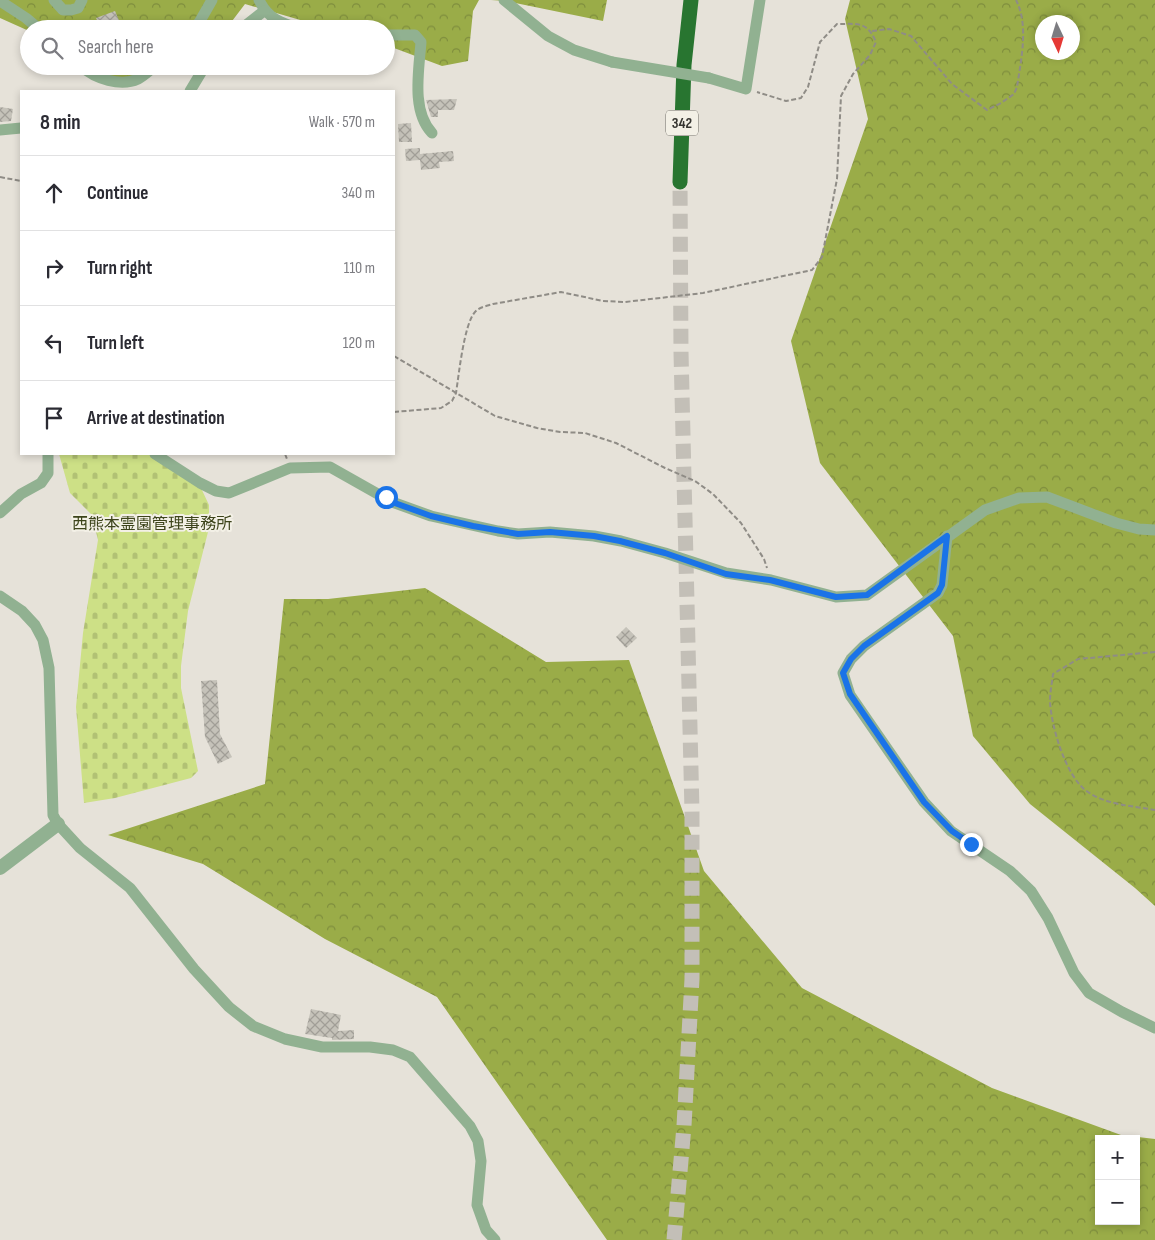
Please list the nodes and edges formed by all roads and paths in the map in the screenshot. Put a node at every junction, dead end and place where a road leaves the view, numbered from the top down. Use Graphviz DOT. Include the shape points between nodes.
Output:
graph roads {
  1 [pos="54,0"];
  2 [pos="82,0"];
  3 [pos="212,0"];
  4 [pos="504,0"];
  5 [pos="685,0"];
  6 [pos="693,0"];
  7 [pos="760,0"];
  8 [pos="1016,0"];
  9 [pos="0,2"];
  10 [pos="261,5"];
  11 [pos="28,20"];
  12 [pos="201,20"];
  13 [pos="248,20"];
  14 [pos="278,20"];
  15 [pos="872,31"];
  16 [pos="395,35"];
  17 [pos="684,65"];
  18 [pos="97,75"];
  19 [pos="143,75"];
  20 [pos="200,75"];
  21 [pos="746,89"];
  22 [pos="191,90"];
  23 [pos="20,128"];
  24 [pos="0,130"];
  25 [pos="432,134"];
  26 [pos="0,177"];
  27 [pos="20,181"];
  28 [pos="680,182"];
  29 [pos="395,357"];
  30 [pos="456,393"];
  31 [pos="395,412"];
  32 [pos="48,455"];
  33 [pos="157,455"];
  34 [pos="0,513"];
  35 [pos="1155,530"];
  36 [pos="947,536"];
  37 [pos="770,580"];
  38 [pos="0,596"];
  39 [pos="1155,652"];
  40 [pos="1155,810"];
  41 [pos="58,824"];
  42 [pos="0,868"];
  43 [pos="1155,1028"];
  44 [pos="495,1240"];
  1 -- 2 [label="street" via="62,10 71,10 78,8"];
  3 -- 12 [label="street"];
  4 -- 21 [label="street, bridge" via="548,36 574,50 612,62 709,78"];
  5 -- 17 [label="highway"];
  6 -- 17 [label="highway"];
  7 -- 21 [label="street"];
  8 -- 15 [label="path" via="1022,10 1023,31 1017,87 1014,94 987,110 952,84 911,36 889,29"];
  9 -- 11 [label="street"];
  10 -- 13 [label="street"];
  10 -- 14 [label="street"];
  15 -- 21 [label="path" via="865,26 837,24 820,42 808,87 800,98 786,101"];
  15 -- 30 [label="path" via="876,42 870,55 853,74 841,96 837,179 822,257 812,270 703,293 625,302 561,292 483,307 475,312 467,325"];
  16 -- 25 [label="street" via="415,35 421,42 418,89 421,113"];
  17 -- 28 [label="highway, 342"];
  18 -- 19 [label="street" via="122,83"];
  20 -- 22 [label="street"];
  23 -- 24 [label="street"];
  26 -- 27 [label="path"];
  29 -- 30 [label="path"];
  30 -- 31 [label="path" via="452,401 441,408"];
  30 -- 37 [label="path" via="495,416 537,428 585,433 616,443 695,480 741,523 764,559"];
  32 -- 34 [label="street" via="48,473 41,483 21,494"];
  33 -- 37 [label="street" via="216,491 229,493 290,468 330,467 392,502 431,516 518,534 550,532 603,538 665,553 726,574"];
  35 -- 36 [label="street" via="1116,523 1047,497 1019,498 986,510"];
  36 -- 37 [label="street" via="867,595 836,597"];
  36 -- 43 [label="street" via="942,585 938,593 851,659 843,673 850,694 924,802 952,831 1010,871 1031,891 1048,918 1074,973 1089,993"];
  38 -- 41 [label="street" via="22,611 43,640 49,668 52,815"];
  39 -- 40 [label="path" via="1078,659 1053,674 1050,700 1054,730 1078,783 1088,792 1112,802"];
  41 -- 42 [label="street"];
  41 -- 44 [label="street" via="80,848 130,888 194,969 229,1007 253,1026 285,1039 322,1047 378,1048 410,1057 470,1126 478,1141 481,1161 477,1205 486,1230"];
}
